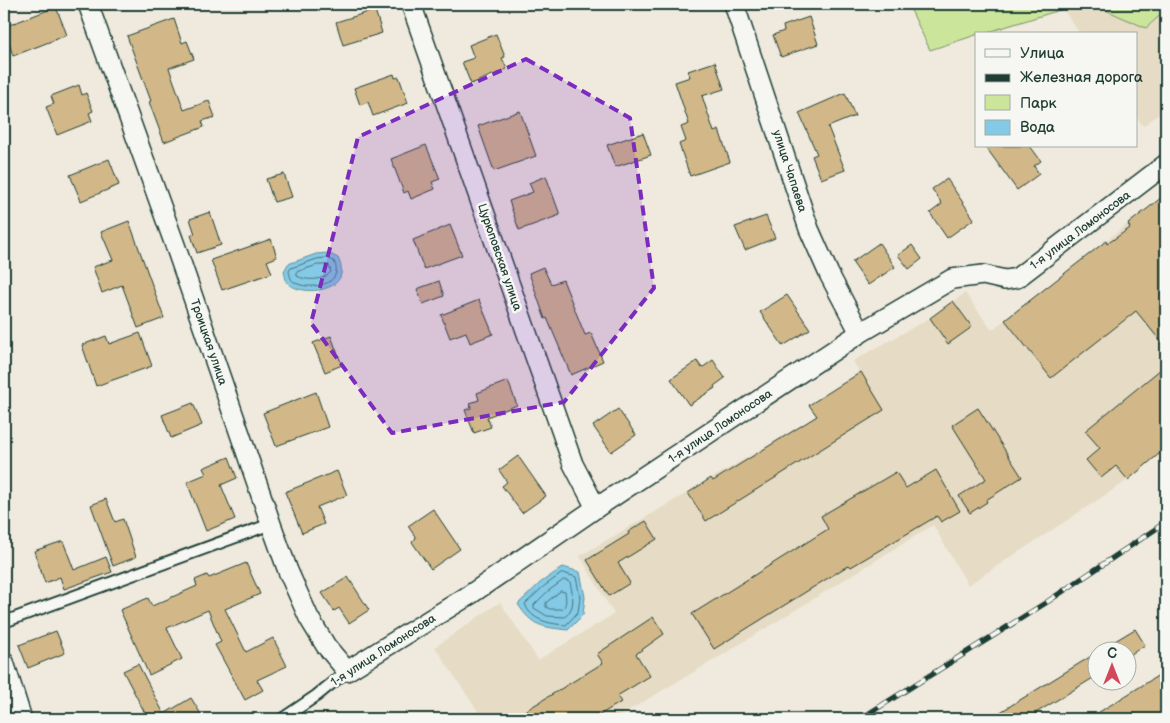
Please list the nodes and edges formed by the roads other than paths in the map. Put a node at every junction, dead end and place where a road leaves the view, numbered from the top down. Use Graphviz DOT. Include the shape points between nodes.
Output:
graph roads {
  1 [pos="88,4"];
  2 [pos="410,4"];
  3 [pos="734,4"];
  4 [pos="1166,164"];
  5 [pos="860,333"];
  6 [pos="596,508"];
  7 [pos="270,524"];
  8 [pos="4,622"];
  9 [pos="4,662"];
  10 [pos="347,672"];
  11 [pos="22,719"];
  12 [pos="282,719"];
  1 -- 7 [label="street, Троицкая улица" via="188,282"];
  2 -- 6 [label="street, Цурюповская улица" via="573,464"];
  3 -- 5 [label="street, улица Чапаева" via="809,229"];
  4 -- 5 [label="street, 1-я улица Ломоносова" via="1017,278 1004,280 983,275 952,279"];
  5 -- 6 [label="street, 1-я улица Ломоносова"];
  6 -- 10 [label="street, 1-я улица Ломоносова" via="472,594"];
  7 -- 8 [label="lane"];
  7 -- 10 [label="street, Троицкая улица" via="309,618"];
  9 -- 11 [label="street"];
  10 -- 12 [label="lane, 1-я улица Ломоносова"];
}
